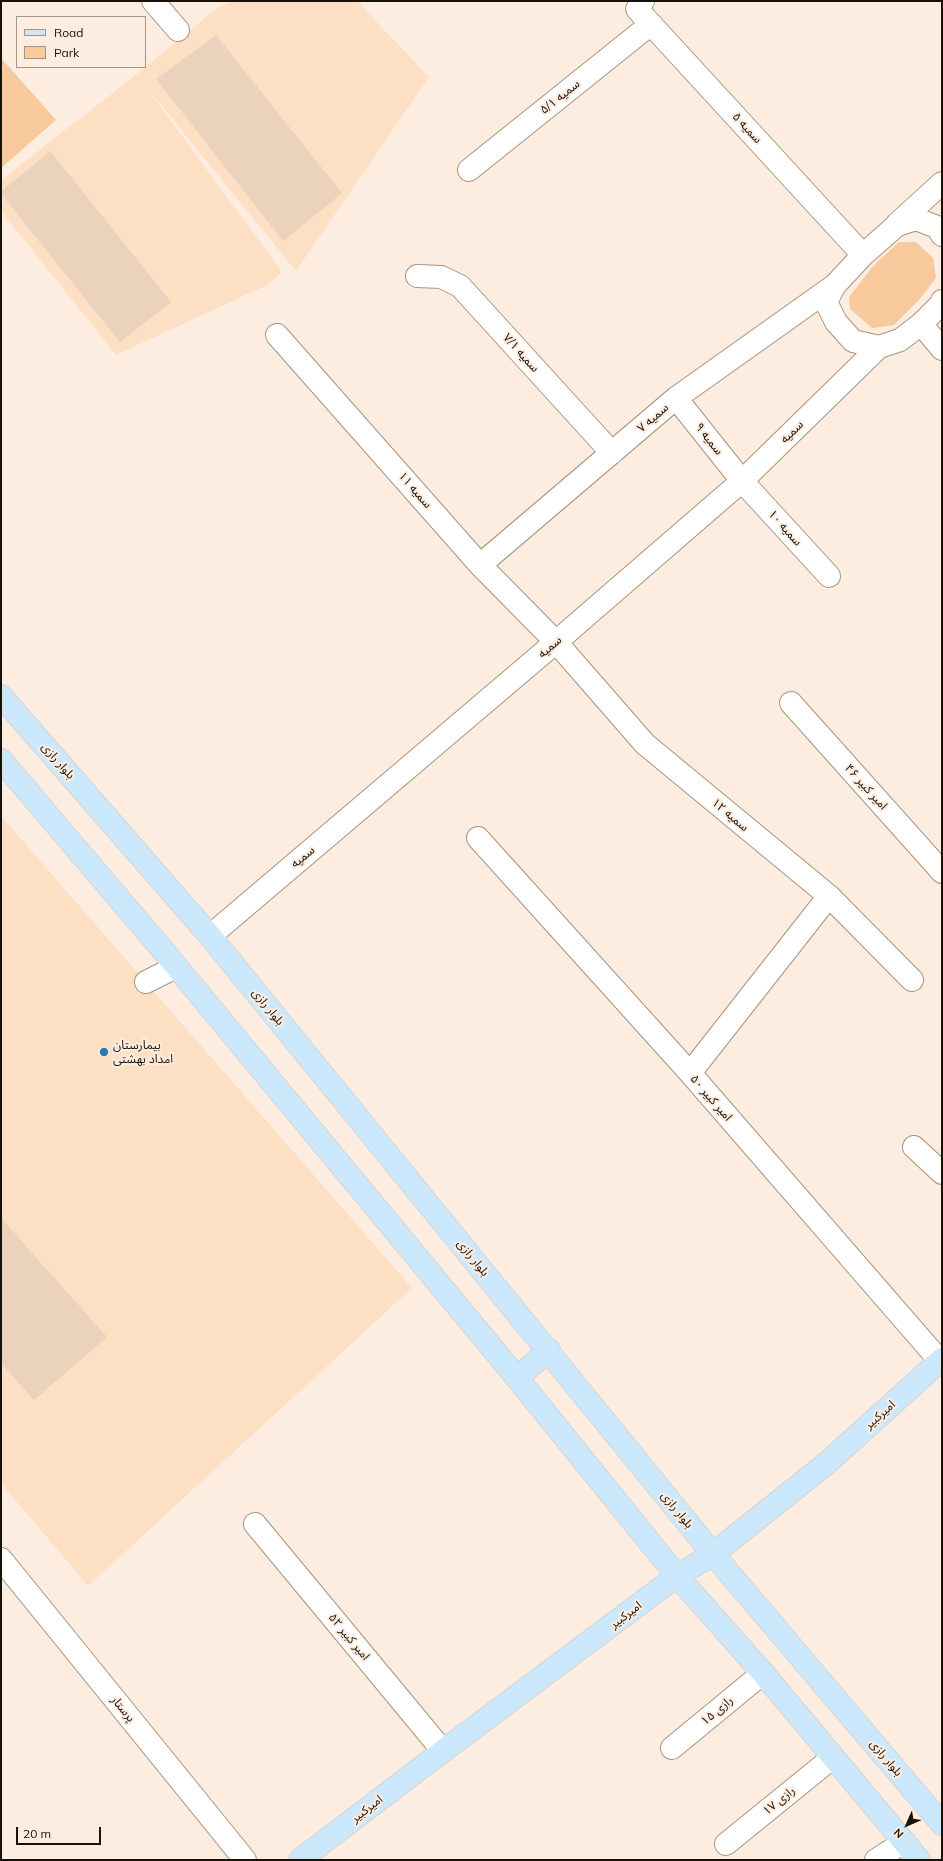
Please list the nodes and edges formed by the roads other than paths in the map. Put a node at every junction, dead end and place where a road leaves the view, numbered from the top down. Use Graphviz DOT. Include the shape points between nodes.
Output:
graph roads {
  1 [pos="153,1"];
  2 [pos="643,1"];
  3 [pos="651,24"];
  4 [pos="178,30"];
  5 [pos="469,170"];
  6 [pos="942,183"];
  7 [pos="897,225"];
  8 [pos="942,235"];
  9 [pos="863,255"];
  10 [pos="417,276"];
  11 [pos="835,285"];
  12 [pos="942,301"];
  13 [pos="921,324"];
  14 [pos="277,335"];
  15 [pos="879,347"];
  16 [pos="942,349"];
  17 [pos="676,398"];
  18 [pos="612,453"];
  19 [pos="742,481"];
  20 [pos="480,564"];
  21 [pos="829,576"];
  22 [pos="556,642"];
  23 [pos="1,696"];
  24 [pos="791,703"];
  25 [pos="1,760"];
  26 [pos="478,838"];
  27 [pos="942,872"];
  28 [pos="829,896"];
  29 [pos="210,936"];
  30 [pos="176,967"];
  31 [pos="912,980"];
  32 [pos="146,982"];
  33 [pos="690,1073"];
  34 [pos="914,1147"];
  35 [pos="942,1173"];
  36 [pos="549,1350"];
  37 [pos="941,1360"];
  38 [pos="517,1378"];
  39 [pos="255,1524"];
  40 [pos="713,1554"];
  41 [pos="1,1559"];
  42 [pos="678,1576"];
  43 [pos="763,1673"];
  44 [pos="672,1748"];
  45 [pos="443,1751"];
  46 [pos="832,1758"];
  47 [pos="942,1824"];
  48 [pos="904,1842"];
  49 [pos="726,1844"];
  50 [pos="245,1860"];
  51 [pos="300,1860"];
  52 [pos="876,1860"];
  53 [pos="919,1860"];
  1 -- 4 [label="street"];
  2 -- 3 [label="street, سمیه ۵" via="637,9"];
  3 -- 5 [label="street, سمیه ۵/۱"];
  3 -- 9 [label="street, سمیه ۵"];
  6 -- 7 [label="street"];
  7 -- 8 [label="street" via="916,219 937,227"];
  7 -- 9 [label="street"];
  9 -- 11 [label="street"];
  10 -- 18 [label="street, سمیه ۷/۱" via="441,277 460,286"];
  11 -- 15 [label="street" via="826,302 836,322 853,342"];
  11 -- 17 [label="street, سمیه ۷"];
  12 -- 13 [label="street"];
  13 -- 15 [label="street" via="900,340"];
  13 -- 16 [label="street"];
  14 -- 20 [label="street, سمیه ۱۱"];
  15 -- 19 [label="street, سمیه"];
  17 -- 18 [label="street, سمیه ۷"];
  17 -- 19 [label="street, سمیه ۹"];
  18 -- 20 [label="street, سمیه ۷"];
  19 -- 21 [label="street, سمیه ۱۰"];
  19 -- 22 [label="street, سمیه"];
  20 -- 22 [label="street, سمیه ۱۱"];
  22 -- 28 [label="street, سمیه ۱۲" via="645,744"];
  22 -- 29 [label="street, سمیه"];
  23 -- 29 [label="main road, بلوار رازی"];
  24 -- 27 [label="street, امیر کبیر ۴۶"];
  25 -- 30 [label="main road"];
  26 -- 33 [label="street, امیر کبیر ۵۰"];
  28 -- 31 [label="street, سمیه ۱۲"];
  28 -- 33 [label="street"];
  29 -- 36 [label="main road, بلوار رازی"];
  30 -- 32 [label="street"];
  30 -- 38 [label="main road"];
  33 -- 37 [label="street, امیر کبیر ۵۰"];
  34 -- 35 [label="street"];
  36 -- 38 [label="main road"];
  36 -- 40 [label="main road, بلوار رازی"];
  37 -- 40 [label="main road, امیرکبیر" via="828,1463"];
  38 -- 42 [label="main road"];
  39 -- 45 [label="street, امیر کبیر ۵۲"];
  40 -- 42 [label="main road, امیرکبیر"];
  40 -- 47 [label="main road, بلوار رازی"];
  41 -- 50 [label="street, پرستار"];
  42 -- 43 [label="main road"];
  42 -- 45 [label="main road, امیرکبیر"];
  43 -- 44 [label="street, رازی ۱۵"];
  43 -- 46 [label="main road"];
  45 -- 51 [label="main road, امیرکبیر"];
  46 -- 48 [label="main road"];
  46 -- 49 [label="street, رازی ۱۷"];
  48 -- 52 [label="street"];
  48 -- 53 [label="main road"];
}
